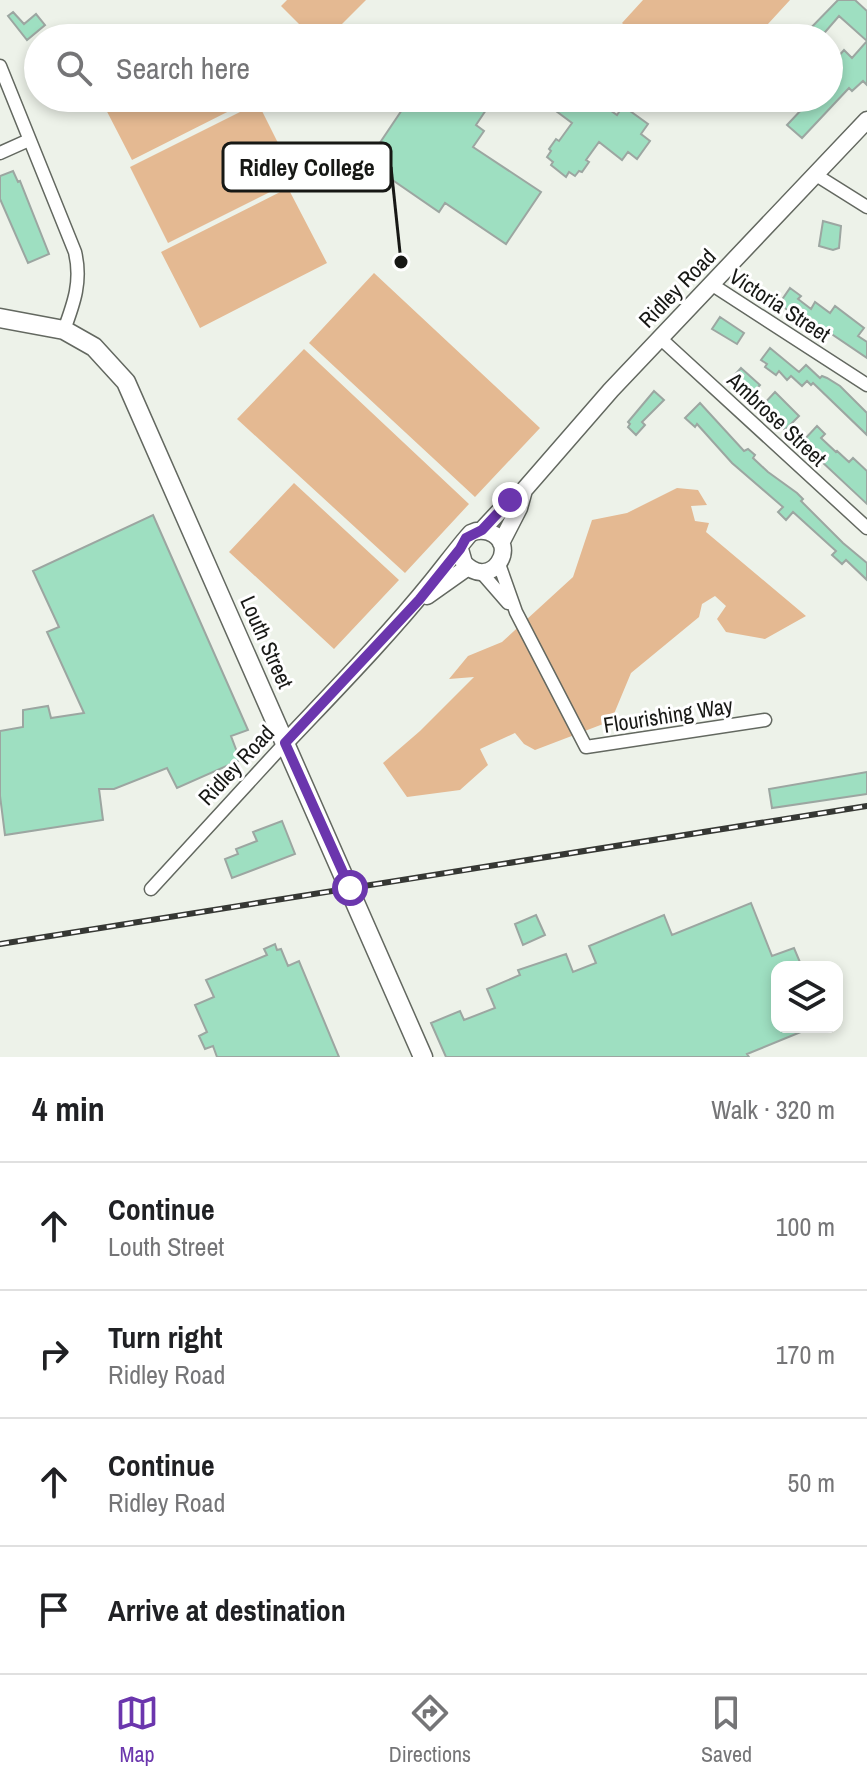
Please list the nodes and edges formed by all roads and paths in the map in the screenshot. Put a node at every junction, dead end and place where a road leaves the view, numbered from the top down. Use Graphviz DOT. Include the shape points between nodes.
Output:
graph roads {
  1 [pos="0,66"];
  2 [pos="867,120"];
  3 [pos="29,140"];
  4 [pos="0,153"];
  5 [pos="816,175"];
  6 [pos="867,207"];
  7 [pos="711,284"];
  8 [pos="0,318"];
  9 [pos="64,330"];
  10 [pos="660,338"];
  11 [pos="867,385"];
  12 [pos="524,490"];
  13 [pos="867,528"];
  14 [pos="482,530"];
  15 [pos="501,543"];
  16 [pos="460,549"];
  17 [pos="499,564"];
  18 [pos="475,570"];
  19 [pos="419,600"];
  20 [pos="516,612"];
  21 [pos="765,720"];
  22 [pos="285,743"];
  23 [pos="151,889"];
  24 [pos="423,1057"];
  1 -- 3 [label="street"];
  2 -- 5 [label="street, Ridley Road"];
  3 -- 4 [label="street"];
  3 -- 9 [label="street" via="79,270"];
  5 -- 6 [label="street"];
  5 -- 7 [label="street, Ridley Road"];
  7 -- 10 [label="street, Ridley Road"];
  7 -- 11 [label="street, Victoria Street"];
  8 -- 9 [label="main road, Louth Street"];
  9 -- 22 [label="main road, Louth Street" via="94,347 126,382"];
  10 -- 12 [label="street, Ridley Road"];
  10 -- 13 [label="street, Ambrose Street"];
  12 -- 14 [label="street, Ridley Road"];
  12 -- 15 [label="street, Ridley Road"];
  14 -- 15 [label="street"];
  14 -- 16 [label="street" via="466,538"];
  15 -- 17 [label="street"];
  16 -- 18 [label="street"];
  16 -- 19 [label="street, Ridley Road"];
  17 -- 18 [label="street"];
  17 -- 20 [label="street, Flourishing Way"];
  18 -- 19 [label="street, Ridley Road"];
  18 -- 20 [label="street, Flourishing Way"];
  19 -- 22 [label="street, Ridley Road"];
  20 -- 21 [label="street, Flourishing Way" via="586,747"];
  22 -- 23 [label="street, Ridley Road"];
  22 -- 24 [label="main road, Louth Street"];
}
